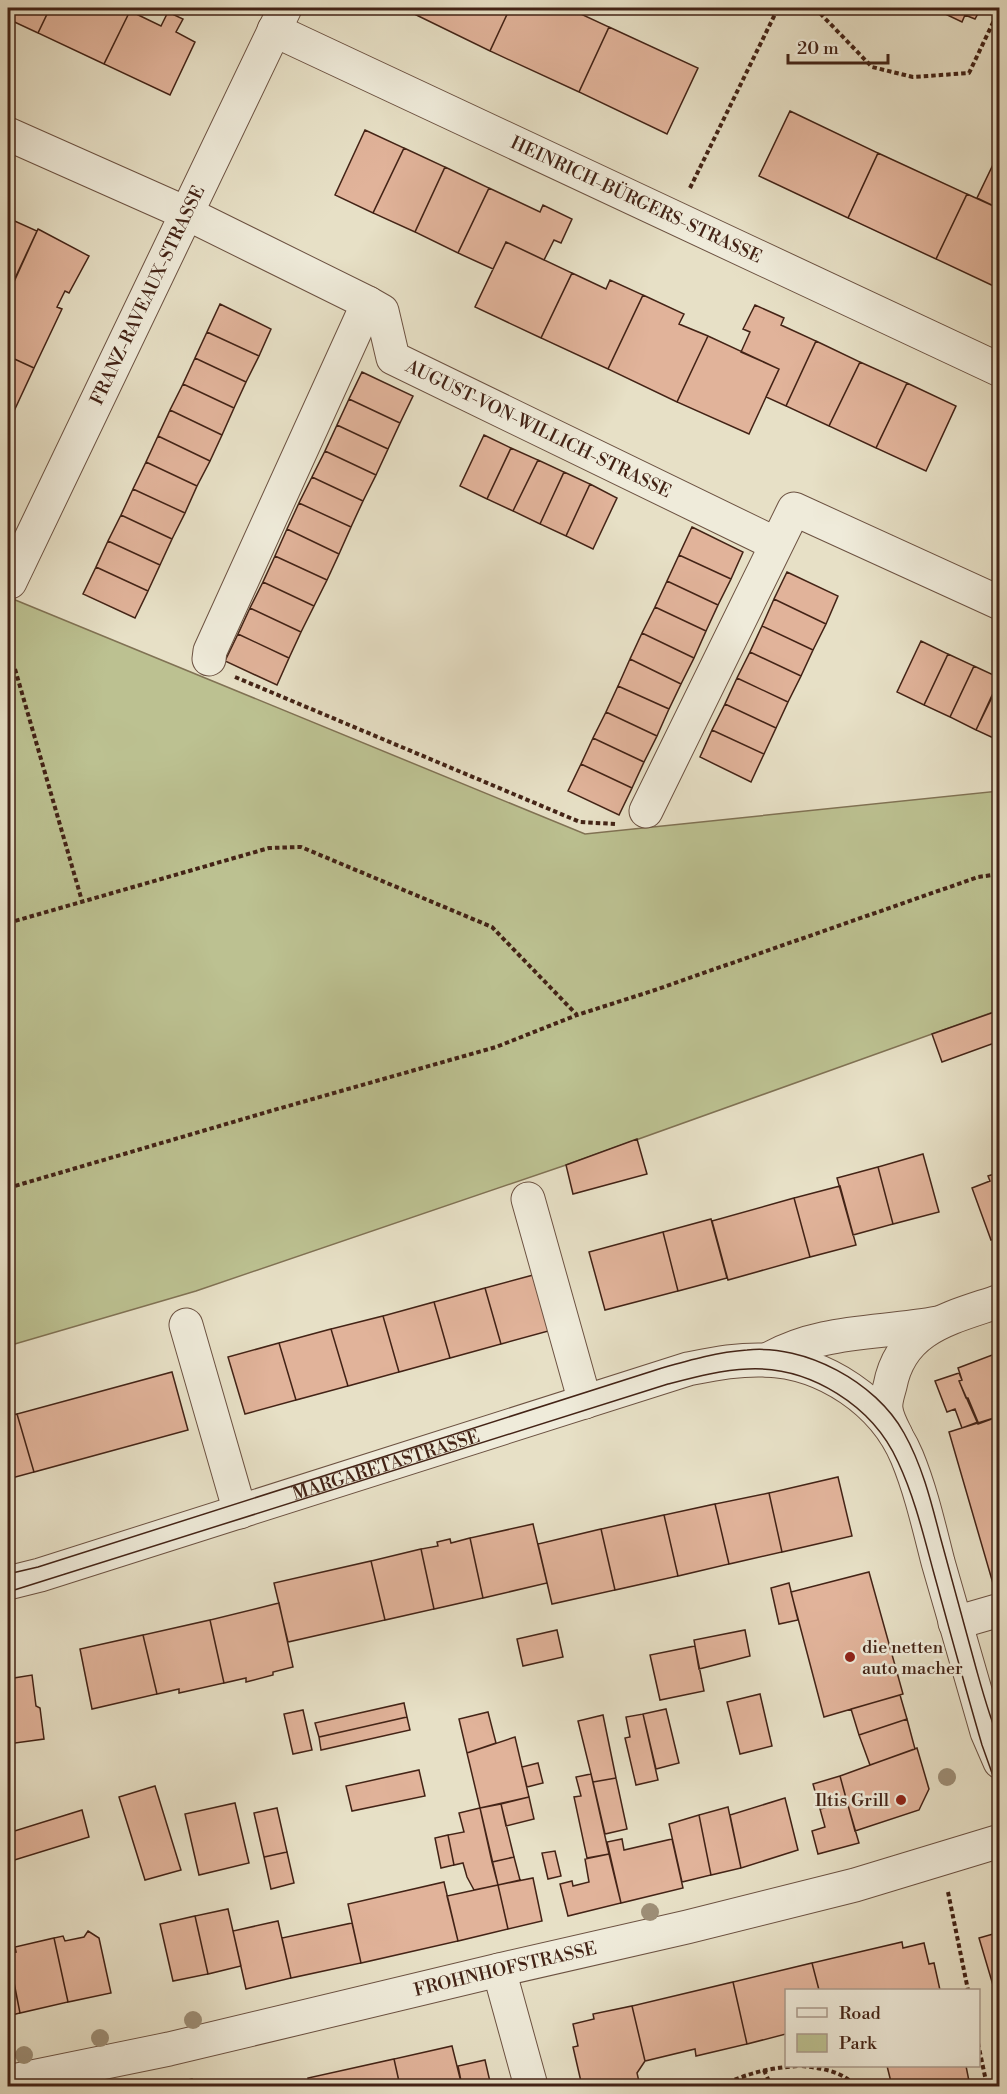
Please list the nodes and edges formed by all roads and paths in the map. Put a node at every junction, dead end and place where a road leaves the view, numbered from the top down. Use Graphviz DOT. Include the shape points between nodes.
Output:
graph roads {
  1 [pos="778,8"];
  2 [pos="815,8"];
  3 [pos="999,8"];
  4 [pos="279,19"];
  5 [pos="8,134"];
  6 [pos="188,214"];
  7 [pos="675,218"];
  8 [pos="375,307"];
  9 [pos="999,370"];
  10 [pos="777,544"];
  11 [pos="10,582"];
  12 [pos="999,603"];
  13 [pos="209,659"];
  14 [pos="15,669"];
  15 [pos="646,811"];
  16 [pos="999,874"];
  17 [pos="82,901"];
  18 [pos="8,923"];
  19 [pos="577,1015"];
  20 [pos="8,1188"];
  21 [pos="528,1199"];
  22 [pos="999,1301"];
  23 [pos="938,1323"];
  24 [pos="186,1325"];
  25 [pos="767,1360"];
  26 [pos="585,1402"];
  27 [pos="896,1435"];
  28 [pos="240,1512"];
  29 [pos="8,1583"];
  30 [pos="999,1610"];
  31 [pos="955,1623"];
  32 [pos="999,1762"];
  33 [pos="999,1841"];
  34 [pos="941,1859"];
  35 [pos="499,1970"];
  36 [pos="968,1989"];
  37 [pos="980,2053"];
  38 [pos="791,2067"];
  39 [pos="809,2067"];
  40 [pos="764,2070"];
  41 [pos="8,2082"];
  42 [pos="531,2086"];
  43 [pos="721,2086"];
  44 [pos="771,2086"];
  45 [pos="855,2086"];
  46 [pos="987,2086"];
  1 -- 7 [label="path"];
  2 -- 3 [label="path" via="872,67 913,77 969,73"];
  4 -- 6 [label="street, FRANZ-RAVEAUX-STRASSE"];
  4 -- 7 [label="street, HEINRICH-BÜRGERS-STRASSE"];
  5 -- 6 [label="street"];
  6 -- 8 [label="street"];
  6 -- 11 [label="street, FRANZ-RAVEAUX-STRASSE"];
  7 -- 9 [label="street, HEINRICH-BÜRGERS-STRASSE"];
  8 -- 10 [label="street, AUGUST-VON-WILLICH-STRASSE" via="393,358"];
  8 -- 13 [label="street"];
  10 -- 12 [label="street" via="794,509"];
  10 -- 15 [label="street"];
  13 -- 15 [label="path" via="219,671 580,822 615,824 634,820"];
  14 -- 17 [label="path"];
  16 -- 19 [label="path" via="978,877"];
  17 -- 18 [label="path"];
  17 -- 19 [label="path" via="269,848 301,847 492,927"];
  19 -- 20 [label="path" via="496,1047"];
  21 -- 26 [label="street"];
  22 -- 23 [label="street, MARGARETASTRASSE"];
  23 -- 25 [label="street, MARGARETASTRASSE" via="832,1336 782,1351"];
  23 -- 27 [label="street, MARGARETASTRASSE" via="908,1346 892,1375 885,1408"];
  24 -- 28 [label="street"];
  25 -- 26 [label="street, MARGARETASTRASSE" via="731,1361 688,1369"];
  25 -- 27 [label="street, MARGARETASTRASSE" via="823,1373 847,1385"];
  26 -- 28 [label="street, MARGARETASTRASSE"];
  27 -- 31 [label="street, MARGARETASTRASSE" via="923,1506"];
  28 -- 29 [label="street, MARGARETASTRASSE"];
  30 -- 31 [label="street"];
  31 -- 32 [label="street, MARGARETASTRASSE"];
  33 -- 34 [label="street, FROHNHOFSTRASSE"];
  34 -- 35 [label="street, FROHNHOFSTRASSE" via="797,1900"];
  34 -- 36 [label="path"];
  35 -- 41 [label="street, FROHNHOFSTRASSE" via="169,2049"];
  35 -- 42 [label="street"];
  37 -- 46 [label="path"];
  38 -- 40 [label="path"];
  39 -- 45 [label="path" via="827,2069"];
  40 -- 43 [label="path"];
  40 -- 44 [label="path"];
}
